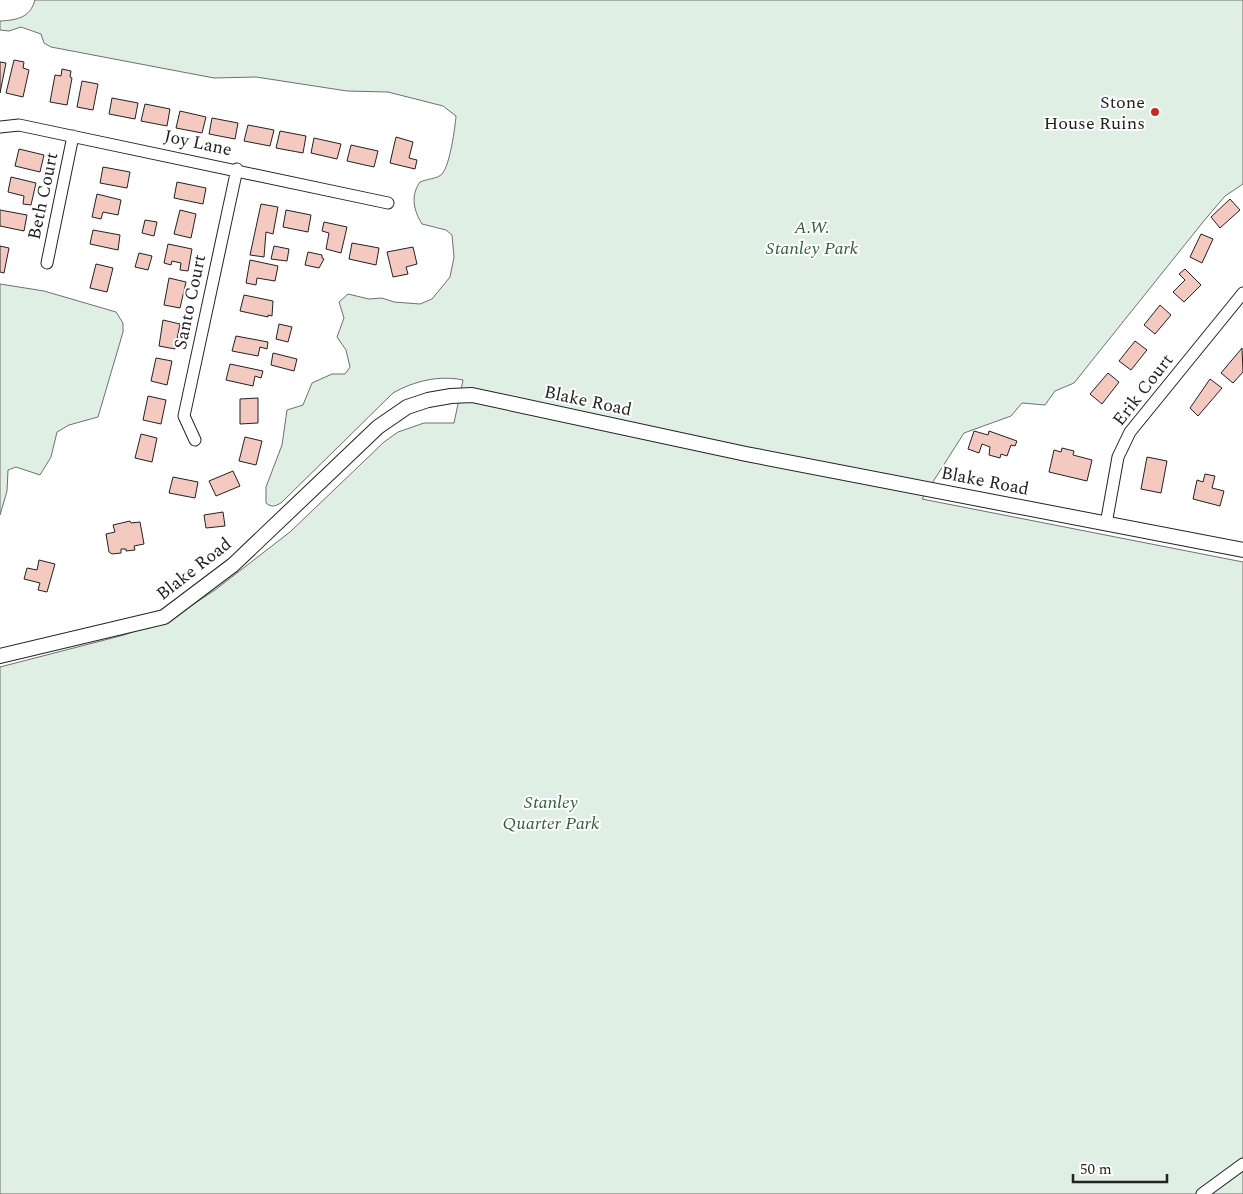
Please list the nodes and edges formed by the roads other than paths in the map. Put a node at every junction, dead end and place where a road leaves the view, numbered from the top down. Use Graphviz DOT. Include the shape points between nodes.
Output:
graph roads {
  1 [pos="0,127"];
  2 [pos="73,136"];
  3 [pos="237,169"];
  4 [pos="388,203"];
  5 [pos="47,263"];
  6 [pos="1243,293"];
  7 [pos="195,440"];
  8 [pos="1106,524"];
  9 [pos="1243,550"];
  10 [pos="0,656"];
  11 [pos="1243,1164"];
  12 [pos="1202,1194"];
  1 -- 2 [label="street, Joy Lane" via="19,125"];
  2 -- 3 [label="street, Joy Lane"];
  2 -- 5 [label="street, Beth Court"];
  3 -- 4 [label="street, Joy Lane"];
  3 -- 7 [label="street, Santo Court" via="184,416"];
  6 -- 8 [label="street, Erik Court" via="1130,432 1118,457"];
  8 -- 9 [label="street, Blake Road"];
  8 -- 10 [label="street, Blake Road" via="746,454 493,399 451,396 407,407 378,427 233,565 164,617"];
  11 -- 12 [label="street"];
}
